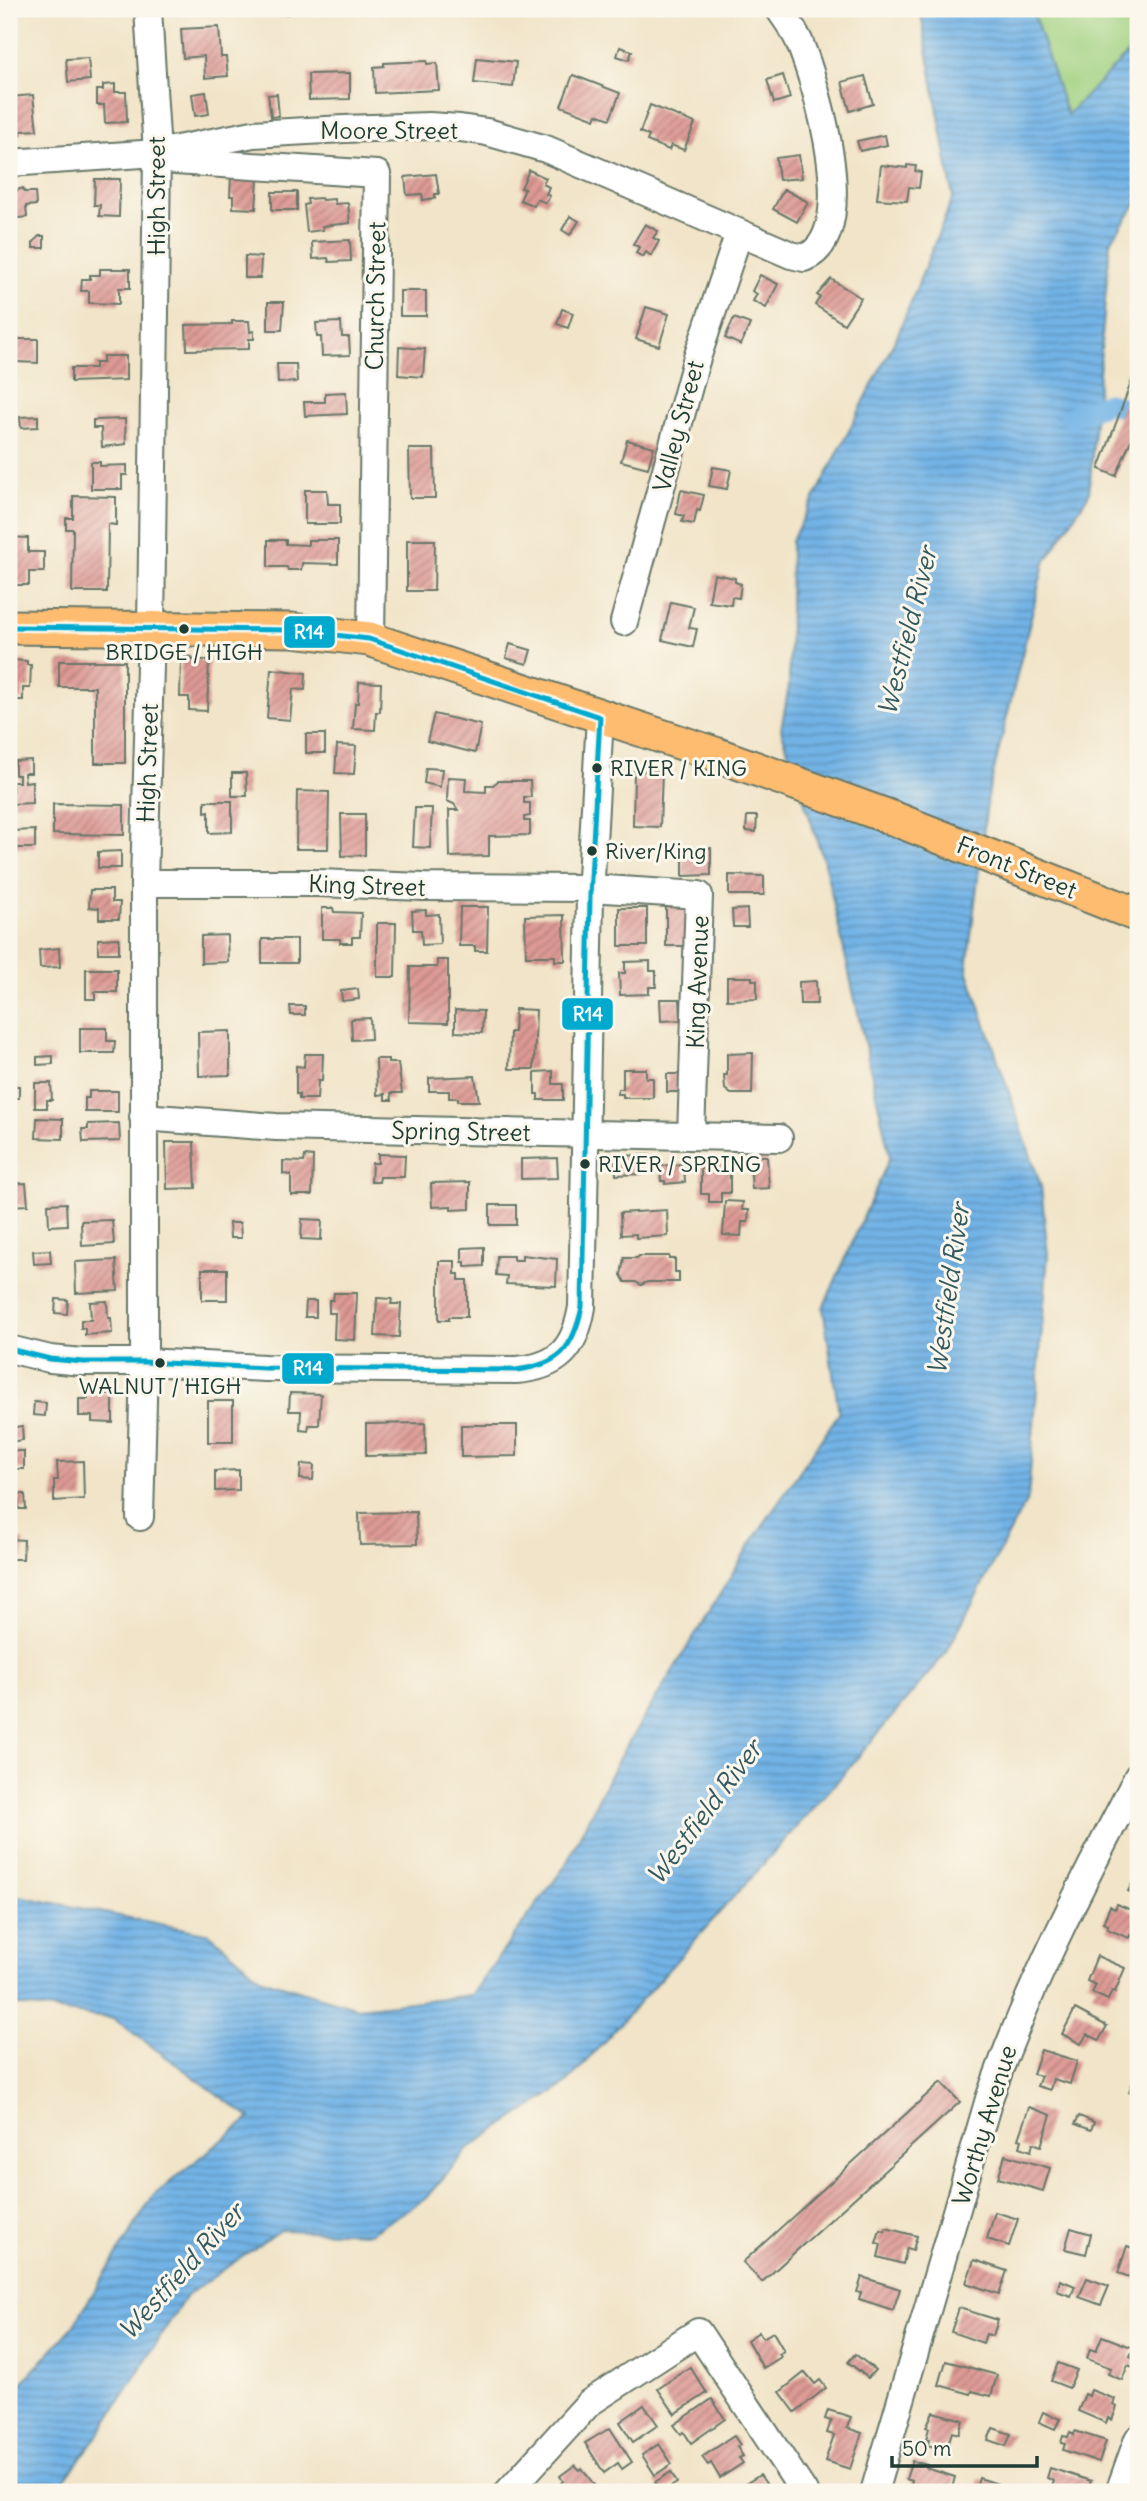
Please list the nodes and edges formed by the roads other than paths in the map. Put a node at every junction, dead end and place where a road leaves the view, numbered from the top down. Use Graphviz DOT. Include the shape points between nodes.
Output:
graph roads {
  1 [pos="148,9"];
  2 [pos="779,9"];
  3 [pos="157,153"];
  4 [pos="9,163"];
  5 [pos="739,233"];
  6 [pos="624,622"];
  7 [pos="9,627"];
  8 [pos="151,629"];
  9 [pos="371,640"];
  10 [pos="600,717"];
  11 [pos="144,883"];
  12 [pos="590,888"];
  13 [pos="1138,915"];
  14 [pos="143,1117"];
  15 [pos="584,1134"];
  16 [pos="691,1136"];
  17 [pos="779,1138"];
  18 [pos="9,1349"];
  19 [pos="144,1362"];
  20 [pos="140,1517"];
  21 [pos="1138,1776"];
  22 [pos="1138,2440"];
  23 [pos="508,2492"];
  24 [pos="804,2492"];
  25 [pos="874,2492"];
  26 [pos="1119,2492"];
  1 -- 3 [label="street, High Street"];
  2 -- 5 [label="street, Moore Street" via="798,39 827,138 832,214 823,240 811,255 798,257"];
  3 -- 4 [label="street, Moore Street"];
  3 -- 5 [label="street, Moore Street" via="253,134 460,128 546,149"];
  3 -- 8 [label="street, High Street"];
  3 -- 9 [label="street, Church Street" via="175,161 377,174"];
  5 -- 6 [label="street, Valley Street" via="704,334"];
  7 -- 8 [label="main road, Front Street"];
  8 -- 9 [label="main road, Front Street" via="292,630"];
  8 -- 11 [label="street, High Street"];
  9 -- 10 [label="main road, Front Street"];
  10 -- 12 [label="street"];
  10 -- 13 [label="main road, Front Street" via="895,819"];
  11 -- 12 [label="street, King Street"];
  11 -- 14 [label="street, High Street"];
  12 -- 15 [label="street"];
  12 -- 16 [label="street, King Avenue" via="699,895"];
  14 -- 15 [label="street, Spring Street" via="276,1127"];
  14 -- 19 [label="street, High Street"];
  15 -- 16 [label="street, Spring Street"];
  15 -- 19 [label="street" via="582,1307 561,1355 542,1367 265,1368"];
  16 -- 17 [label="street, Spring Street"];
  18 -- 19 [label="street" via="83,1362"];
  19 -- 20 [label="street, High Street"];
  21 -- 25 [label="street, Worthy Avenue" via="1011,2038"];
  22 -- 26 [label="street"];
  23 -- 24 [label="street" via="589,2403 698,2332"];
}
